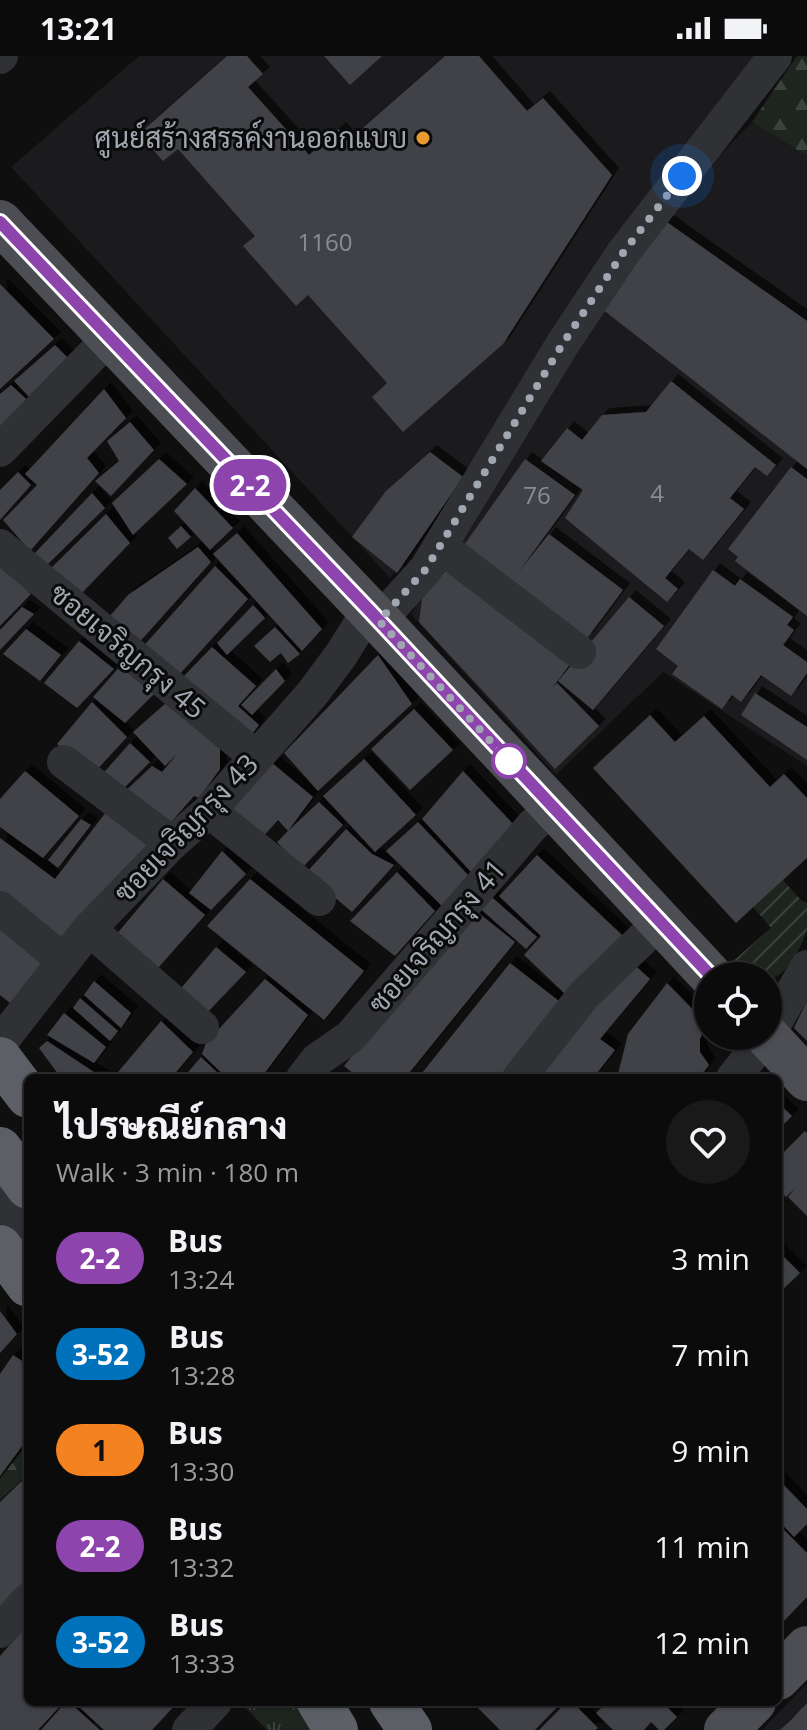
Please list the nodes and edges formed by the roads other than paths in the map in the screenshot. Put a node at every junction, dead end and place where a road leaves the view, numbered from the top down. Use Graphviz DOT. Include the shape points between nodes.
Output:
graph roads {
  1 [pos="775,56"];
  2 [pos="0,222"];
  3 [pos="110,337"];
  4 [pos="0,450"];
  5 [pos="0,546"];
  6 [pos="440,546"];
  7 [pos="374,615"];
  8 [pos="579,652"];
  9 [pos="255,756"];
  10 [pos="64,762"];
  11 [pos="554,808"];
  12 [pos="209,811"];
  13 [pos="172,843"];
  14 [pos="319,899"];
  15 [pos="0,908"];
  16 [pos="660,922"];
  17 [pos="89,929"];
  18 [pos="64,961"];
  19 [pos="698,962"];
  20 [pos="807,967"];
  21 [pos="782,1010"];
  22 [pos="202,1027"];
  23 [pos="2,1040"];
  24 [pos="756,1050"];
  25 [pos="780,1050"];
  26 [pos="321,1072"];
  27 [pos="522,1074"];
  28 [pos="736,1074"];
  29 [pos="807,1079"];
  30 [pos="24,1087"];
  31 [pos="0,1149"];
  32 [pos="24,1182"];
  33 [pos="0,1195"];
  34 [pos="24,1228"];
  35 [pos="0,1247"];
  36 [pos="24,1280"];
  37 [pos="24,1604"];
  38 [pos="0,1631"];
  39 [pos="807,1648"];
  40 [pos="782,1674"];
  41 [pos="211,1706"];
  42 [pos="321,1706"];
  43 [pos="394,1706"];
  44 [pos="423,1706"];
  45 [pos="750,1706"];
  46 [pos="189,1730"];
  47 [pos="336,1730"];
  48 [pos="410,1730"];
  49 [pos="436,1730"];
  50 [pos="726,1730"];
  1 -- 6 [label="street, ซอยเจริญกรุง 43" via="623,253"];
  2 -- 3 [label="main road"];
  3 -- 4 [label="street"];
  3 -- 7 [label="main road"];
  5 -- 9 [label="street, ซอยเจริญกรุง 45"];
  6 -- 7 [label="street, ซอยเจริญกรุง 43" via="426,569"];
  6 -- 8 [label="street"];
  7 -- 9 [label="street, ซอยเจริญกรุง 43"];
  7 -- 11 [label="main road"];
  9 -- 12 [label="street, ซอยเจริญกรุง 43"];
  10 -- 13 [label="street"];
  11 -- 16 [label="main road"];
  11 -- 26 [label="street, ซอยเจริญกรุง 41" via="533,825"];
  12 -- 13 [label="street, ซอยเจริญกรุง 43"];
  12 -- 14 [label="street"];
  13 -- 17 [label="street, ซอยเจริญกรุง 43"];
  15 -- 18 [label="street"];
  16 -- 19 [label="main road"];
  16 -- 27 [label="street" via="584,995"];
  17 -- 18 [label="street, ซอยเจริญกรุง 43"];
  17 -- 22 [label="street"];
  18 -- 23 [label="street, ซอยเจริญกรุง 43"];
  20 -- 21 [label="street"];
  23 -- 30 [label="highway"];
  24 -- 28 [label="street"];
  25 -- 29 [label="main road"];
  31 -- 32 [label="highway"];
  33 -- 34 [label="street"];
  35 -- 36 [label="highway"];
  37 -- 38 [label="street"];
  39 -- 40 [label="main road"];
  41 -- 46 [label="street"];
  42 -- 47 [label="highway"];
  43 -- 48 [label="highway"];
  44 -- 49 [label="highway"];
  45 -- 50 [label="main road"];
}
